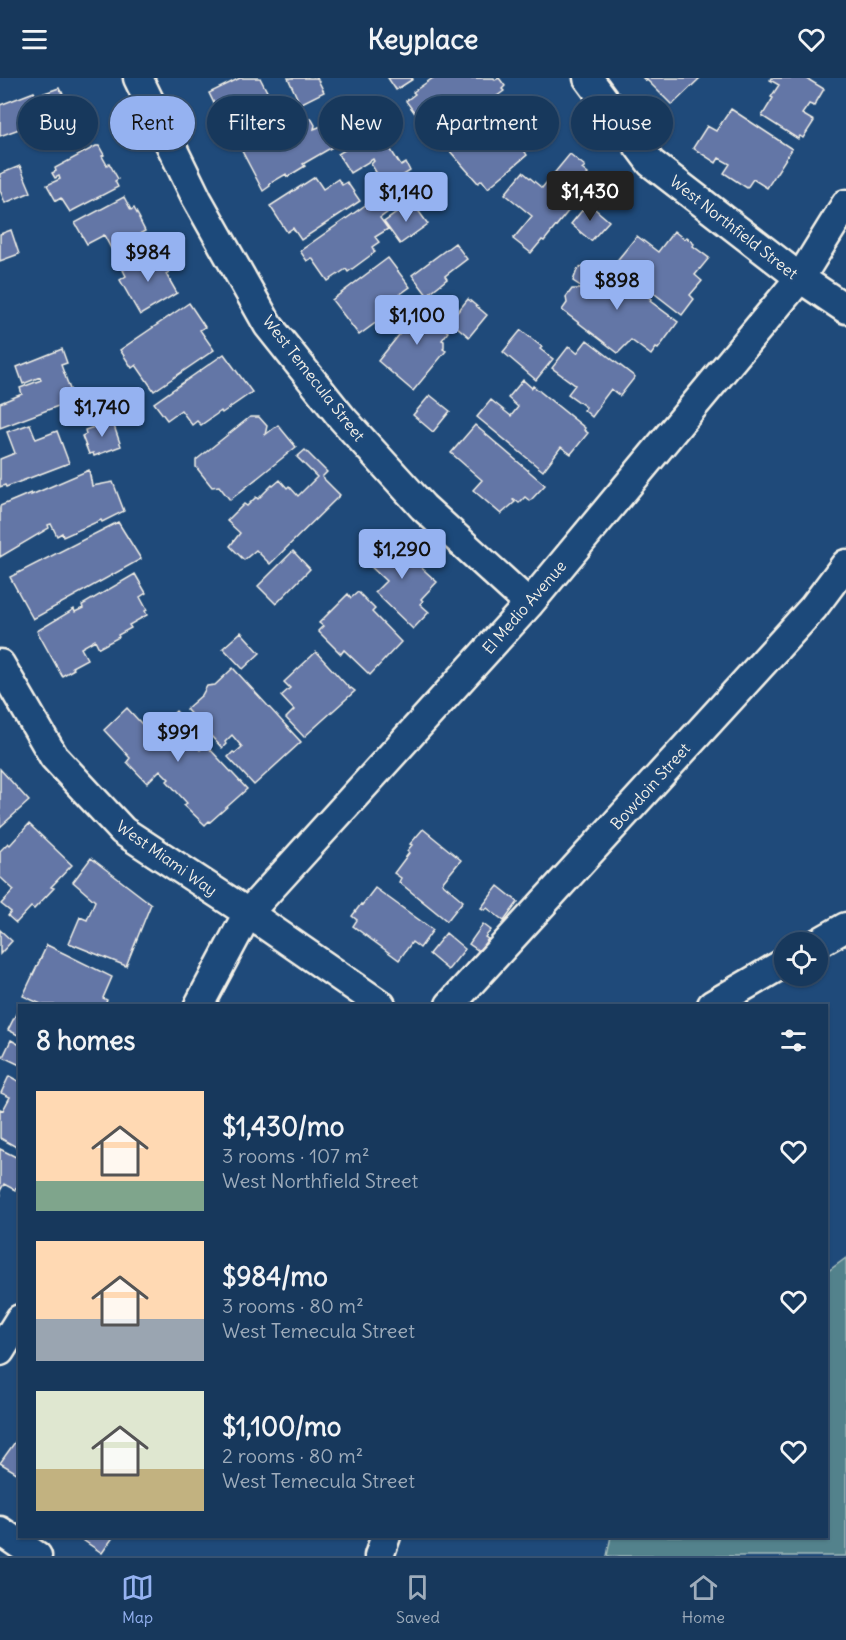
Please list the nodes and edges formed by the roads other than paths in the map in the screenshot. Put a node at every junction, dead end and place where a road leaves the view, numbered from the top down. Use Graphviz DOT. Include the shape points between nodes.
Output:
graph roads {
  1 [pos="138,78"];
  2 [pos="588,78"];
  3 [pos="846,204"];
  4 [pos="800,278"];
  5 [pos="846,309"];
  6 [pos="846,564"];
  7 [pos="529,604"];
  8 [pos="0,664"];
  9 [pos="248,913"];
  10 [pos="846,927"];
  11 [pos="828,937"];
  12 [pos="774,969"];
  13 [pos="200,1004"];
  14 [pos="380,1004"];
  15 [pos="451,1004"];
  16 [pos="714,1004"];
  17 [pos="18,1323"];
  18 [pos="0,1351"];
  19 [pos="0,1531"];
  20 [pos="385,1538"];
  21 [pos="37,1556"];
  22 [pos="379,1556"];
  1 -- 7 [label="street, West Temecula Street" via="197,199 268,325 342,418 423,507"];
  2 -- 4 [label="street, West Northfield Street" via="651,163"];
  3 -- 4 [label="street, El Medio Avenue"];
  4 -- 5 [label="street, West Northfield Street"];
  4 -- 7 [label="street, El Medio Avenue"];
  6 -- 15 [label="street, Bowdoin Street" via="813,608"];
  7 -- 9 [label="street, El Medio Avenue"];
  8 -- 9 [label="street, West Miami Way" via="54,757 123,831"];
  9 -- 13 [label="street, El Medio Avenue"];
  9 -- 14 [label="street, West Miami Way"];
  10 -- 11 [label="street"];
  12 -- 16 [label="street"];
  17 -- 18 [label="street"];
  19 -- 21 [label="street"];
  20 -- 22 [label="street"];
}
